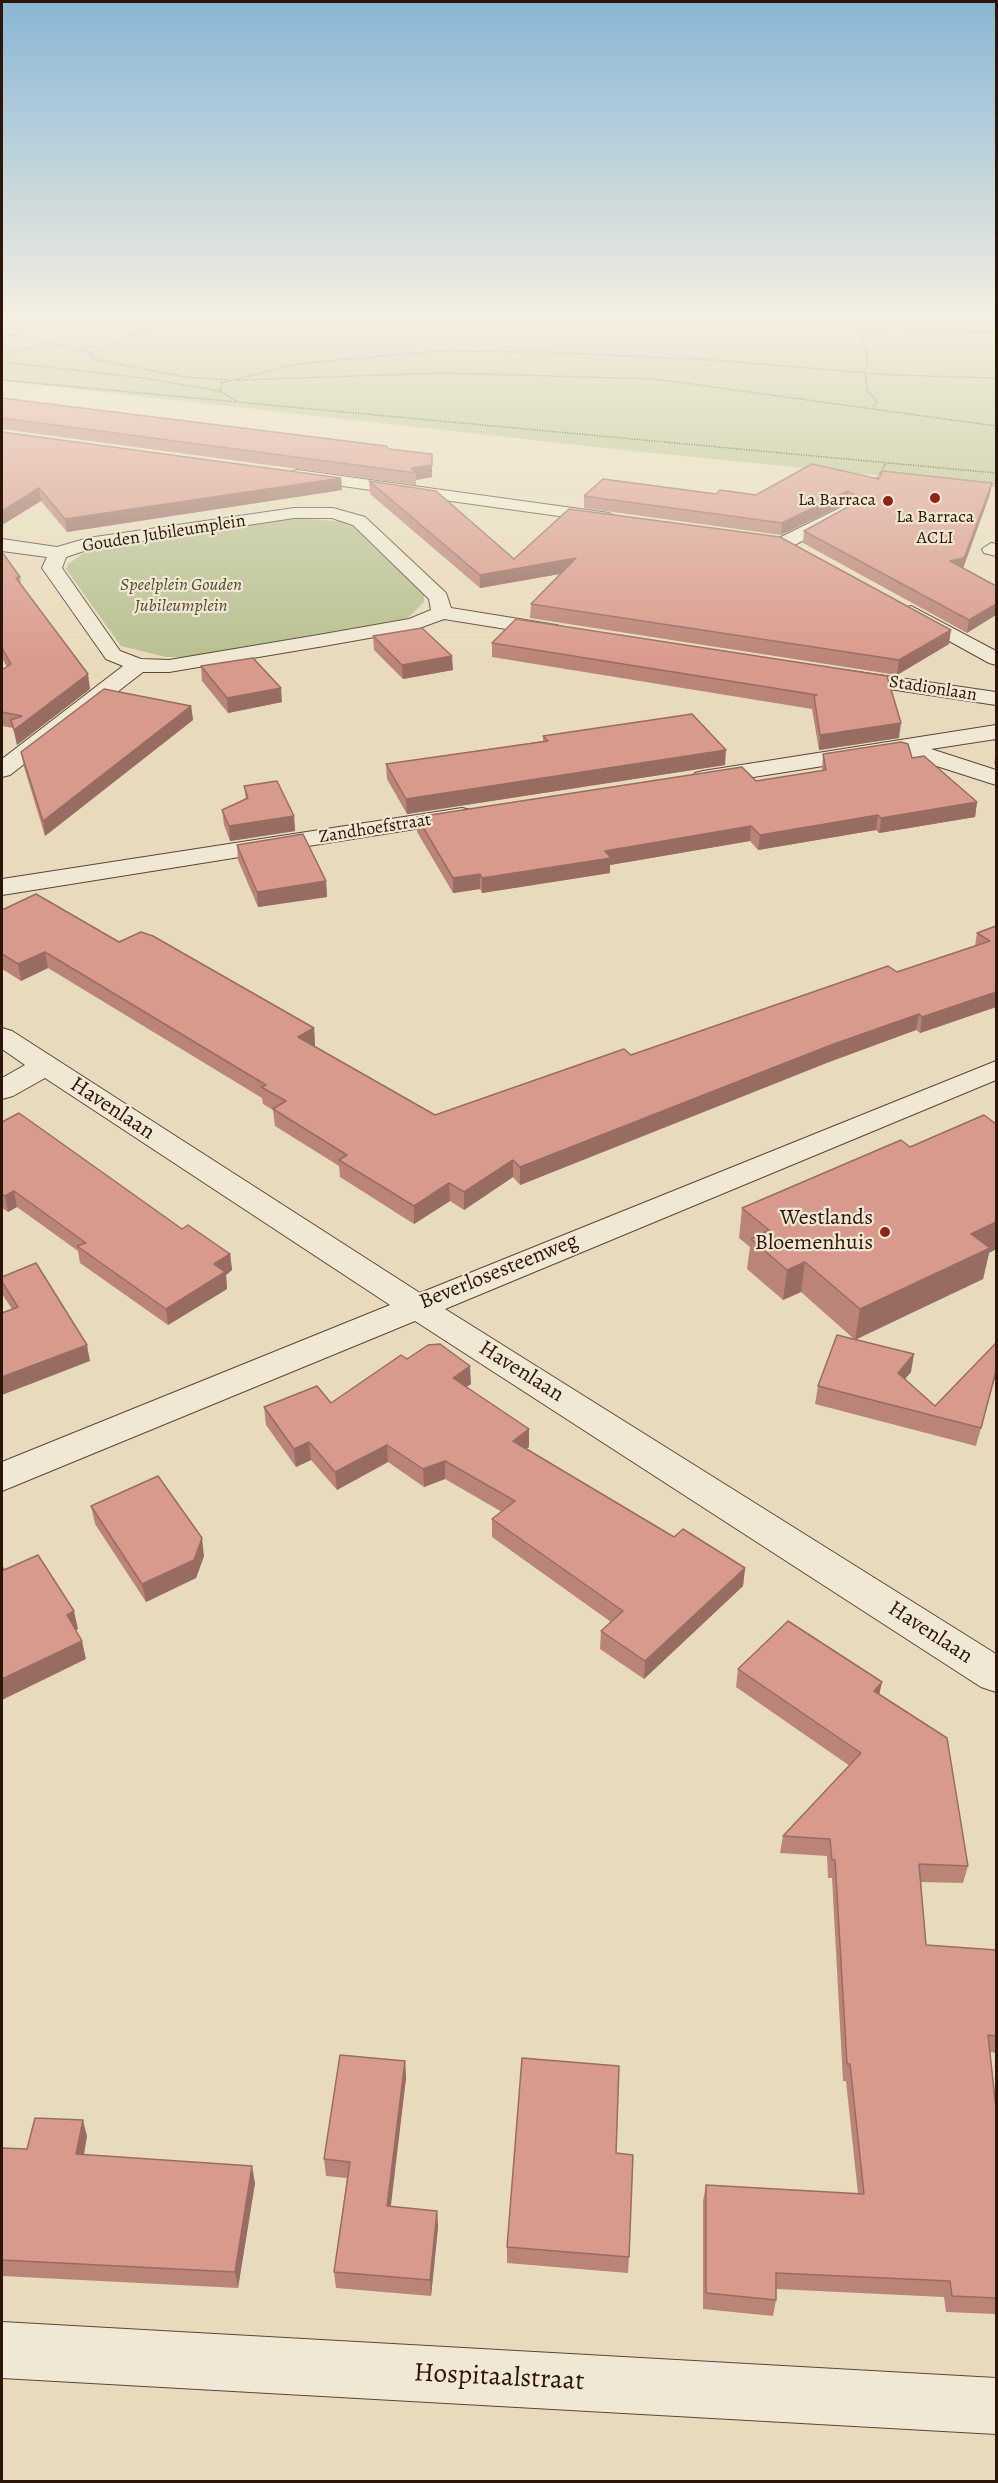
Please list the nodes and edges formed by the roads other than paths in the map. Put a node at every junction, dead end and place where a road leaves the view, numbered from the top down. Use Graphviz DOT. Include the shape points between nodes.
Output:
graph roads {
  1 [pos="274,472"];
  2 [pos="369,485"];
  3 [pos="846,510"];
  4 [pos="333,513"];
  5 [pos="630,521"];
  6 [pos="760,540"];
  7 [pos="784,543"];
  8 [pos="2,545"];
  9 [pos="58,554"];
  10 [pos="804,554"];
  11 [pos="895,603"];
  12 [pos="442,613"];
  13 [pos="572,633"];
  14 [pos="996,659"];
  15 [pos="138,665"];
  16 [pos="819,672"];
  17 [pos="996,699"];
  18 [pos="996,732"];
  19 [pos="901,747"];
  20 [pos="5,763"];
  21 [pos="996,778"];
  22 [pos="676,782"];
  23 [pos="487,811"];
  24 [pos="2,887"];
  25 [pos="2,1037"];
  26 [pos="46,1066"];
  27 [pos="988,1080"];
  28 [pos="2,1090"];
  29 [pos="416,1306"];
  30 [pos="2,1477"];
  31 [pos="996,1675"];
  32 [pos="2,2350"];
  33 [pos="996,2406"];
  1 -- 2 [label="street"];
  2 -- 4 [label="street"];
  2 -- 5 [label="street"];
  3 -- 7 [label="street"];
  4 -- 9 [label="street, Gouden Jubileumplein" via="282,515 88,544"];
  4 -- 12 [label="street, Gouden Jubileumplein" via="358,521 440,597"];
  6 -- 7 [label="street"];
  7 -- 10 [label="street"];
  8 -- 9 [label="street"];
  9 -- 15 [label="street, Gouden Jubileumplein" via="52,568 113,655"];
  11 -- 14 [label="street"];
  12 -- 13 [label="street"];
  12 -- 15 [label="street, Gouden Jubileumplein" via="414,624 313,642 169,666"];
  15 -- 20 [label="street"];
  16 -- 17 [label="street, Stadionlaan"];
  18 -- 19 [label="street"];
  19 -- 21 [label="street"];
  19 -- 22 [label="street"];
  23 -- 24 [label="street, Zandhoefstraat"];
  25 -- 26 [label="street, Havenlaan"];
  26 -- 28 [label="street, Havenlaan"];
  26 -- 29 [label="street, Havenlaan"];
  27 -- 29 [label="street, Beverlosesteenweg"];
  29 -- 30 [label="street, Beverlosesteenweg"];
  29 -- 31 [label="street, Havenlaan"];
  32 -- 33 [label="street, Hospitaalstraat"];
}
